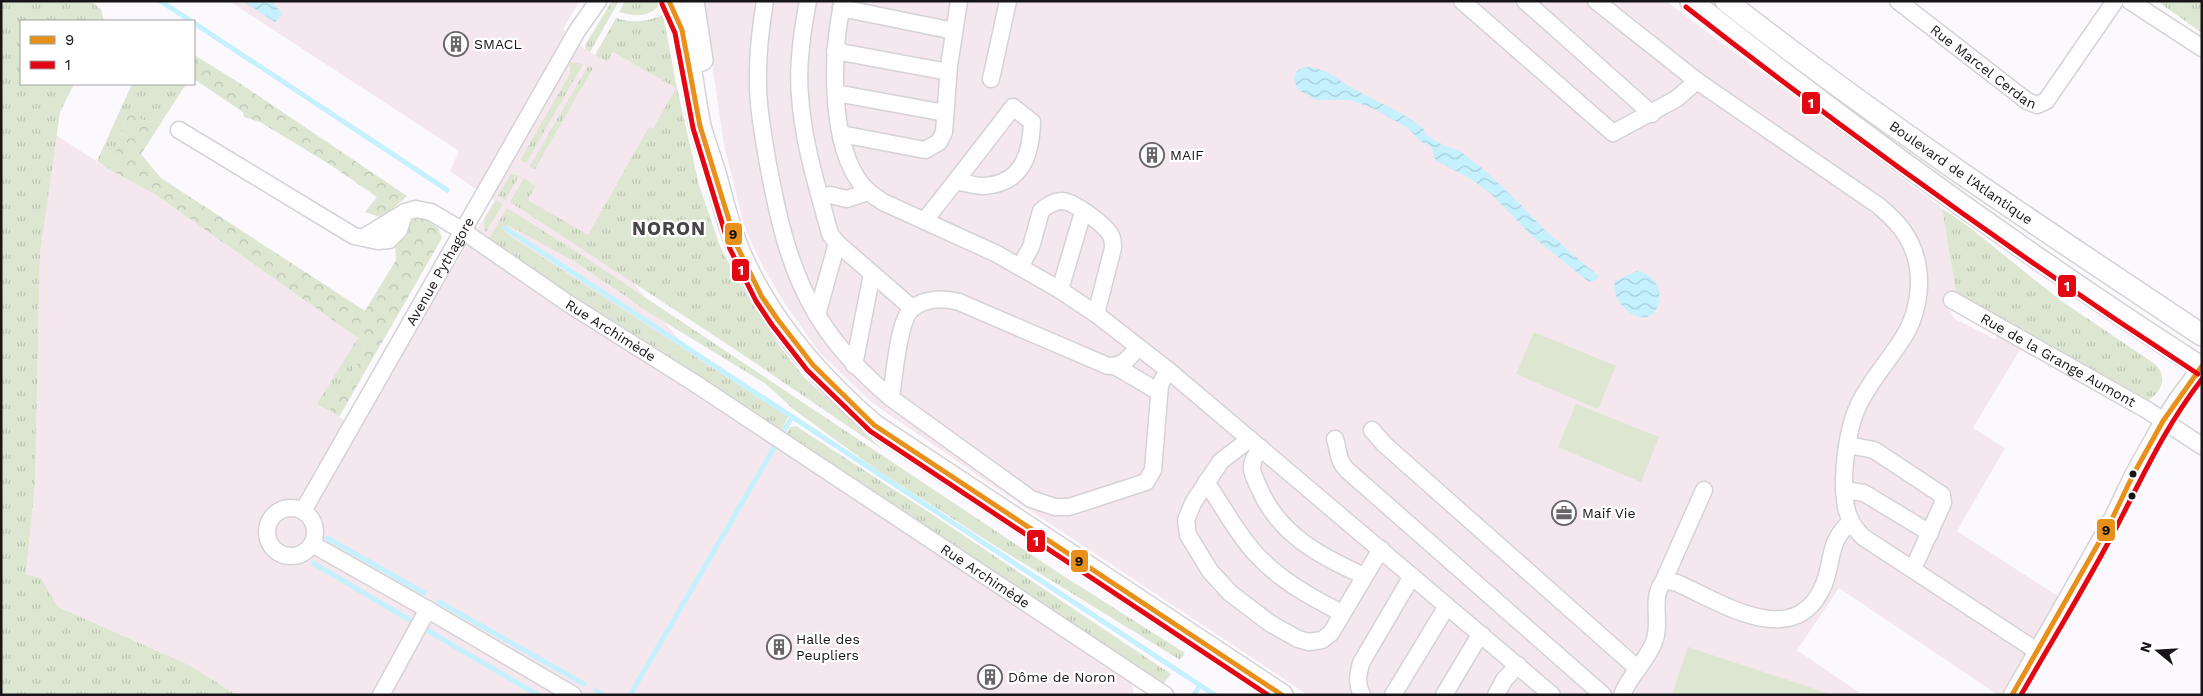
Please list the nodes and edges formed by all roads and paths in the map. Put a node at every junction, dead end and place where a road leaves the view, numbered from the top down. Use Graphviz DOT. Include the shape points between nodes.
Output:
graph roads {
  1 [pos="588,1"];
  2 [pos="598,1"];
  3 [pos="669,1"];
  4 [pos="693,1"];
  5 [pos="764,1"];
  6 [pos="808,1"];
  7 [pos="959,1"];
  8 [pos="1008,1"];
  9 [pos="1462,1"];
  10 [pos="1524,1"];
  11 [pos="1596,1"];
  12 [pos="1691,1"];
  13 [pos="1726,1"];
  14 [pos="1898,1"];
  15 [pos="2115,1"];
  16 [pos="2130,1"];
  17 [pos="842,5"];
  18 [pos="577,30"];
  19 [pos="954,31"];
  20 [pos="2202,48"];
  21 [pos="835,51"];
  22 [pos="948,72"];
  23 [pos="991,79"];
  24 [pos="1697,81"];
  25 [pos="836,93"];
  26 [pos="945,114"];
  27 [pos="1652,114"];
  28 [pos="179,130"];
  29 [pos="841,134"];
  30 [pos="956,181"];
  31 [pos="717,182"];
  32 [pos="868,192"];
  33 [pos="820,196"];
  34 [pos="1083,212"];
  35 [pos="925,220"];
  36 [pos="463,231"];
  37 [pos="837,243"];
  38 [pos="1020,267"];
  39 [pos="872,274"];
  40 [pos="1060,290"];
  41 [pos="1952,300"];
  42 [pos="912,308"];
  43 [pos="1096,314"];
  44 [pos="817,315"];
  45 [pos="2202,335"];
  46 [pos="1138,347"];
  47 [pos="854,365"];
  48 [pos="1115,366"];
  49 [pos="2201,367"];
  50 [pos="1168,370"];
  51 [pos="1159,392"];
  52 [pos="890,398"];
  53 [pos="2164,421"];
  54 [pos="1372,430"];
  55 [pos="1335,439"];
  56 [pos="1255,444"];
  57 [pos="1848,445"];
  58 [pos="2202,446"];
  59 [pos="1206,482"];
  60 [pos="1704,490"];
  61 [pos="1844,490"];
  62 [pos="304,511"];
  63 [pos="1850,522"];
  64 [pos="1930,533"];
  65 [pos="312,544"];
  66 [pos="1381,549"];
  67 [pos="1913,569"];
  68 [pos="1364,576"];
  69 [pos="1412,576"];
  70 [pos="1663,582"];
  71 [pos="1447,606"];
  72 [pos="428,609"];
  73 [pos="1342,613"];
  74 [pos="1482,635"];
  75 [pos="2037,651"];
  76 [pos="1518,665"];
  77 [pos="1638,669"];
  78 [pos="1550,694"];
  79 [pos="381,695"];
  80 [pos="573,695"];
  81 [pos="1165,695"];
  82 [pos="1282,695"];
  83 [pos="1362,695"];
  84 [pos="1393,695"];
  85 [pos="1444,695"];
  86 [pos="1496,695"];
  87 [pos="1603,695"];
  88 [pos="1622,695"];
  89 [pos="2012,695"];
  1 -- 18 [label="street, Avenue Pythagore"];
  2 -- 18 [label="street, Avenue Pythagore"];
  3 -- 31 [label="main road" via="684,36 701,127"];
  4 -- 31 [label="main road" via="713,129"];
  5 -- 44 [label="street" via="758,74 766,152 791,260 800,285"];
  6 -- 33 [label="street" via="802,42 800,95 803,124"];
  7 -- 19 [label="street"];
  8 -- 23 [label="street"];
  9 -- 27 [label="street" via="1613,133"];
  10 -- 27 [label="street"];
  11 -- 24 [label="street"];
  12 -- 49 [label="main road, Boulevard de l'Atlantique" via="2035,258"];
  13 -- 45 [label="main road, Boulevard de l'Atlantique" via="1957,170"];
  14 -- 15 [label="street, Rue Marcel Cerdan" via="2037,105 2046,101"];
  16 -- 20 [label="street"];
  17 -- 19 [label="street"];
  17 -- 21 [label="street"];
  18 -- 36 [label="street, Avenue Pythagore"];
  19 -- 22 [label="street"];
  21 -- 22 [label="street"];
  21 -- 25 [label="street"];
  22 -- 26 [label="street"];
  24 -- 27 [label="street"];
  24 -- 57 [label="street" via="1879,206 1907,237 1918,271 1918,302 1909,328 1858,406"];
  25 -- 26 [label="street"];
  25 -- 29 [label="street"];
  26 -- 29 [label="street" via="942,137 929,149"];
  28 -- 36 [label="street, Rue Archimède" via="350,234 378,241 390,240 405,212 416,209 423,209"];
  29 -- 32 [label="street" via="856,177"];
  30 -- 30 [label="street" via="1013,107 1032,122 1031,145 1022,167 1007,180 983,186"];
  30 -- 35 [label="street"];
  31 -- 82 [label="main road" via="737,247 754,281 808,360 850,404 901,443"];
  32 -- 33 [label="street" via="847,199"];
  32 -- 35 [label="street"];
  33 -- 37 [label="street" via="830,234"];
  34 -- 38 [label="street" via="1064,201 1045,207"];
  34 -- 40 [label="street"];
  34 -- 43 [label="street" via="1107,230 1114,241"];
  35 -- 38 [label="street"];
  36 -- 62 [label="street, Avenue Pythagore"];
  36 -- 81 [label="street, Rue Archimède"];
  37 -- 39 [label="street"];
  37 -- 44 [label="street"];
  38 -- 40 [label="street"];
  39 -- 42 [label="street"];
  39 -- 47 [label="street"];
  40 -- 43 [label="street"];
  41 -- 53 [label="street, Rue de la Grange Aumont"];
  42 -- 48 [label="street" via="936,300 958,302 1095,361"];
  42 -- 52 [label="street" via="902,327"];
  43 -- 46 [label="street"];
  44 -- 47 [label="street"];
  46 -- 48 [label="street" via="1123,363"];
  46 -- 50 [label="street"];
  47 -- 52 [label="street"];
  48 -- 51 [label="street"];
  49 -- 53 [label="street"];
  50 -- 51 [label="street" via="1162,378"];
  50 -- 56 [label="street"];
  51 -- 52 [label="street" via="1151,477 1146,482 1069,507 1055,507 1031,499"];
  53 -- 58 [label="street, Rue de la Grange Aumont"];
  53 -- 75 [label="street"];
  54 -- 77 [label="street"];
  55 -- 87 [label="street" via="1341,464 1347,470"];
  56 -- 59 [label="street" via="1221,461"];
  56 -- 66 [label="street"];
  56 -- 68 [label="street" via="1251,471 1276,518 1311,549"];
  57 -- 61 [label="street"];
  57 -- 64 [label="street" via="1874,450 1942,495 1943,502"];
  59 -- 73 [label="street" via="1253,551 1270,569"];
  59 -- 73 [label="street" via="1189,512 1186,528 1210,571 1230,593 1271,624 1298,640 1309,642 1322,640 1331,633"];
  60 -- 70 [label="street"];
  61 -- 63 [label="street"];
  61 -- 64 [label="street" via="1864,493"];
  62 -- 65 [label="street" via="315,528"];
  62 -- 65 [label="street" via="296,508 281,510 269,521 267,536 274,550 288,556 302,554"];
  63 -- 67 [label="street" via="1863,537"];
  63 -- 70 [label="street" via="1842,529 1831,549 1824,583 1818,595 1801,613 1788,619 1763,620 1677,583"];
  64 -- 67 [label="street"];
  65 -- 72 [label="street"];
  66 -- 68 [label="street"];
  66 -- 69 [label="street"];
  67 -- 75 [label="street"];
  68 -- 73 [label="street"];
  69 -- 71 [label="street"];
  69 -- 83 [label="street" via="1361,663 1357,676"];
  70 -- 77 [label="street" via="1657,595 1658,630"];
  71 -- 74 [label="street"];
  71 -- 84 [label="street"];
  72 -- 79 [label="street"];
  72 -- 80 [label="street"];
  74 -- 76 [label="street"];
  74 -- 85 [label="street"];
  75 -- 89 [label="street"];
  76 -- 78 [label="street"];
  76 -- 86 [label="street"];
  77 -- 88 [label="street"];
}
